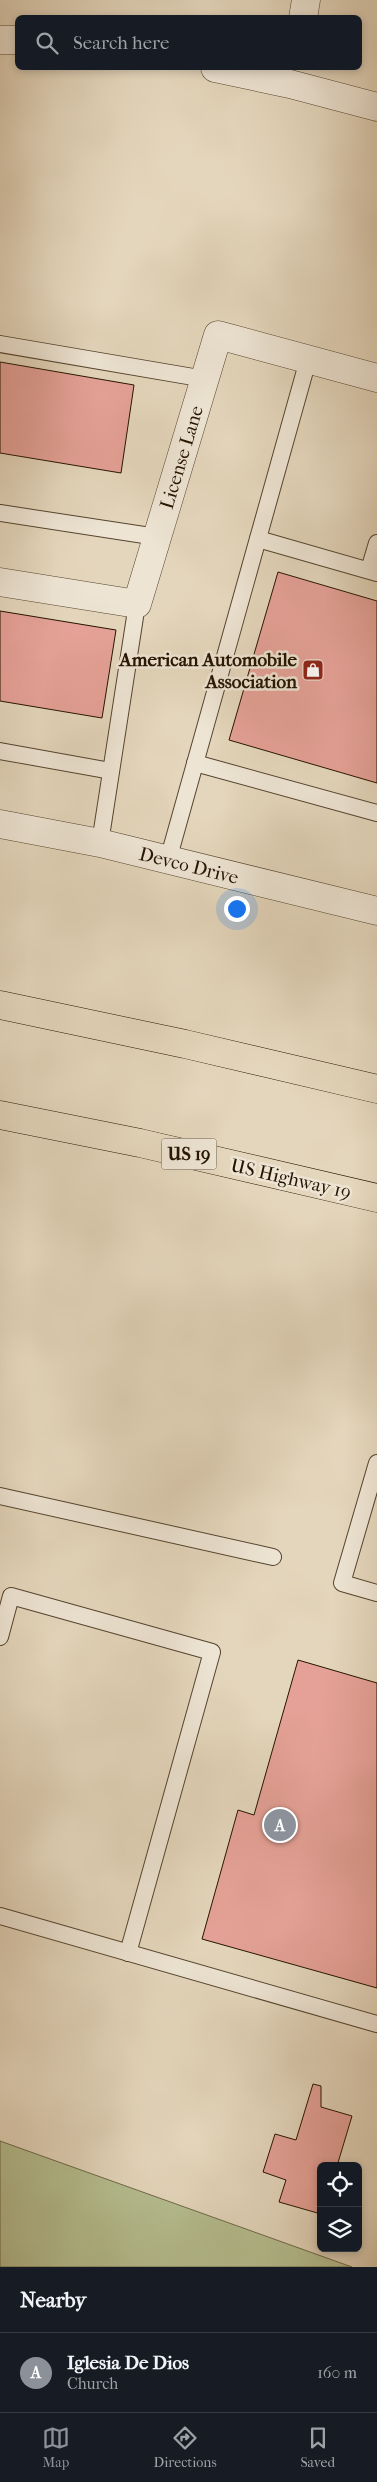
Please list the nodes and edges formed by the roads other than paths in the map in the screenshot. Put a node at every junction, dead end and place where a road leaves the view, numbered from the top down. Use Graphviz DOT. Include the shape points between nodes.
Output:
graph roads {
  1 [pos="306,0"];
  2 [pos="303,15"];
  3 [pos="0,40"];
  4 [pos="15,40"];
  5 [pos="234,70"];
  6 [pos="292,76"];
  7 [pos="377,107"];
  8 [pos="0,344"];
  9 [pos="308,360"];
  10 [pos="205,378"];
  11 [pos="377,378"];
  12 [pos="0,512"];
  13 [pos="157,537"];
  14 [pos="258,540"];
  15 [pos="377,543"];
  16 [pos="373,571"];
  17 [pos="0,582"];
  18 [pos="138,604"];
  19 [pos="0,751"];
  20 [pos="195,763"];
  21 [pos="111,771"];
  22 [pos="377,813"];
  23 [pos="0,824"];
  24 [pos="100,843"];
  25 [pos="168,860"];
  26 [pos="377,911"];
  27 [pos="0,1005"];
  28 [pos="377,1089"];
  29 [pos="0,1115"];
  30 [pos="377,1198"];
  31 [pos="377,1463"];
  32 [pos="0,1496"];
  33 [pos="273,1557"];
  34 [pos="377,1593"];
  35 [pos="0,1637"];
  36 [pos="0,1916"];
  37 [pos="128,1953"];
  38 [pos="377,2024"];
  1 -- 2 [label="street"];
  3 -- 4 [label="street"];
  5 -- 6 [label="street"];
  6 -- 7 [label="street"];
  8 -- 10 [label="lane"];
  9 -- 10 [label="street, License Lane" via="218,335"];
  9 -- 11 [label="street, License Lane"];
  9 -- 14 [label="lane"];
  10 -- 13 [label="street, License Lane"];
  12 -- 13 [label="lane"];
  13 -- 18 [label="street, License Lane"];
  14 -- 16 [label="lane"];
  14 -- 20 [label="lane"];
  15 -- 16 [label="lane"];
  17 -- 18 [label="street"];
  18 -- 21 [label="lane"];
  19 -- 21 [label="lane"];
  20 -- 22 [label="lane"];
  20 -- 25 [label="lane"];
  21 -- 24 [label="lane"];
  23 -- 24 [label="street, Devco Drive"];
  24 -- 25 [label="street, Devco Drive"];
  25 -- 26 [label="street, Devco Drive"];
  27 -- 28 [label="highway"];
  29 -- 30 [label="highway, US Highway 19 / US 19" via="140,1143"];
  31 -- 34 [label="lane" via="342,1583"];
  32 -- 33 [label="lane"];
  35 -- 37 [label="lane" via="11,1596 212,1652"];
  36 -- 37 [label="lane"];
  37 -- 38 [label="lane"];
}
